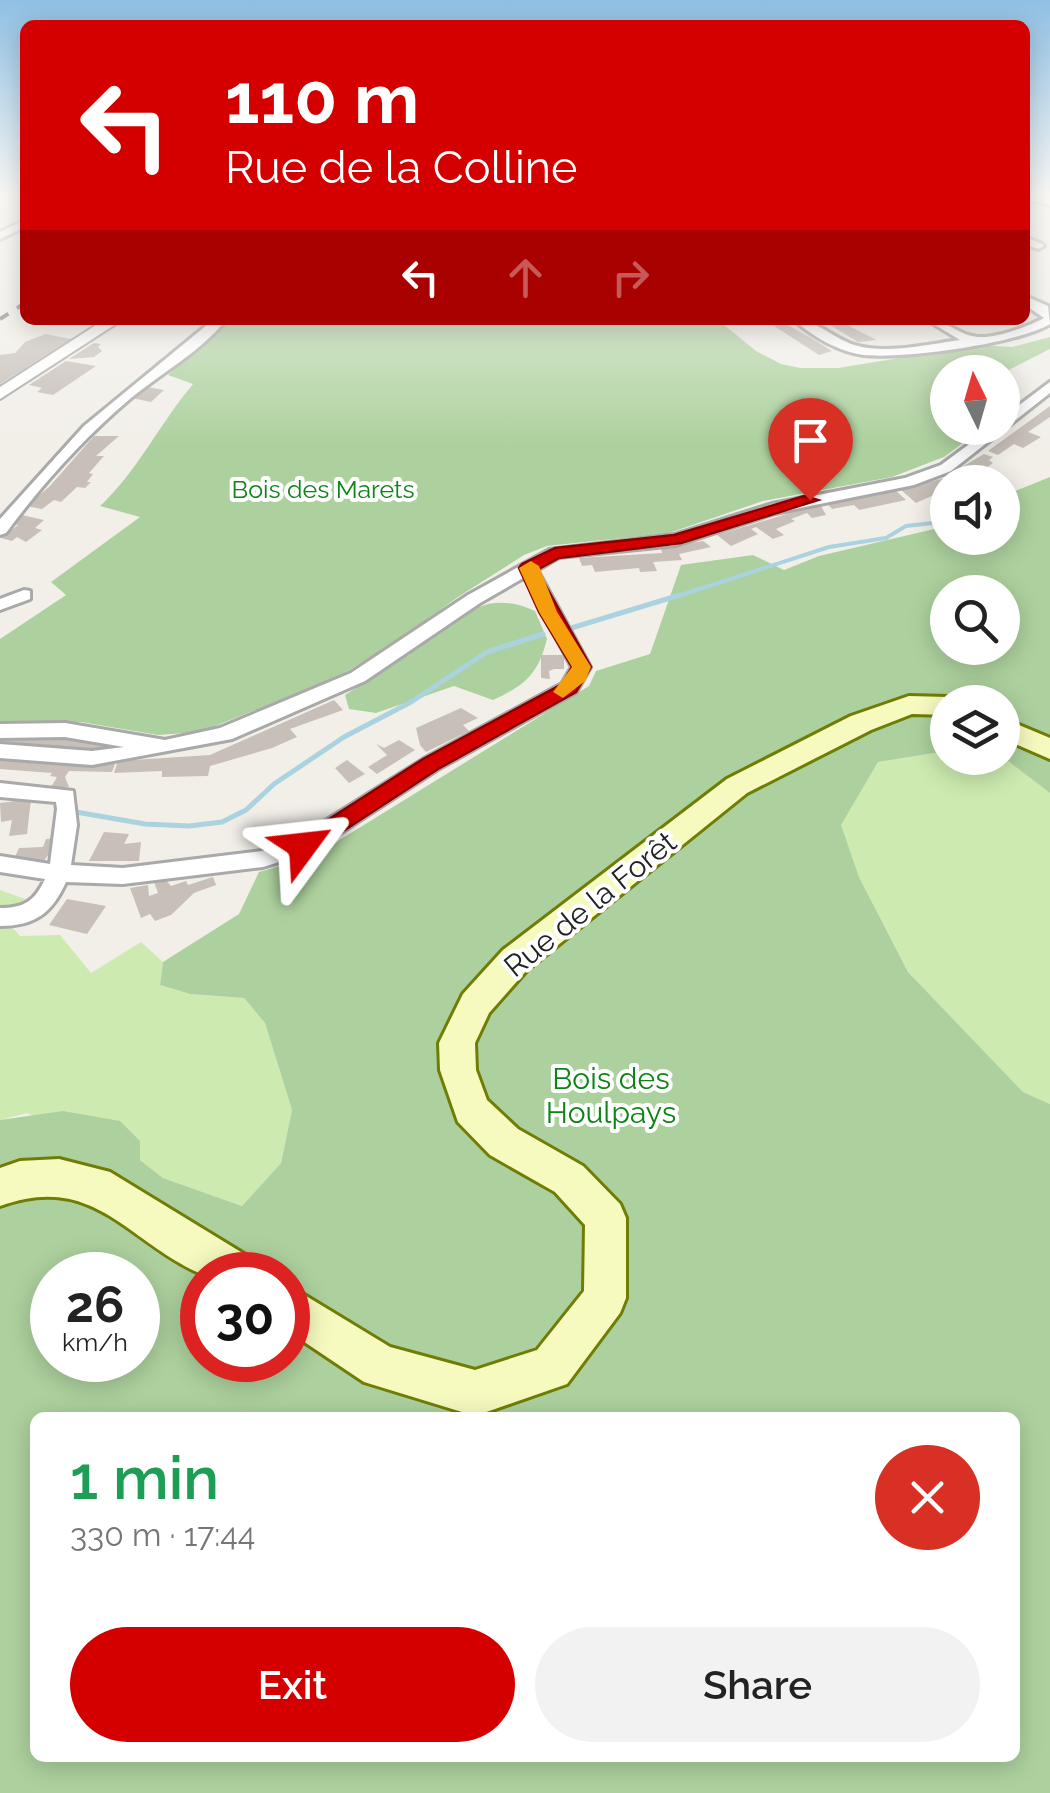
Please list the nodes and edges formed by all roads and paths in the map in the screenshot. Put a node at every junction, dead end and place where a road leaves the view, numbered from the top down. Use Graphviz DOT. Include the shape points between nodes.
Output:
graph roads {
  1 [pos="1030,303"];
  2 [pos="1050,319"];
  3 [pos="106,325"];
  4 [pos="215,325"];
  5 [pos="808,325"];
  6 [pos="942,325"];
  7 [pos="970,340"];
  8 [pos="1050,386"];
  9 [pos="0,394"];
  10 [pos="1020,410"];
  11 [pos="976,445"];
  12 [pos="0,530"];
  13 [pos="528,568"];
  14 [pos="24,596"];
  15 [pos="0,605"];
  16 [pos="930,706"];
  17 [pos="0,730"];
  18 [pos="1020,736"];
  19 [pos="165,747"];
  20 [pos="1050,749"];
  21 [pos="0,751"];
  22 [pos="0,790"];
  23 [pos="0,864"];
  24 [pos="57,873"];
  25 [pos="0,916"];
  26 [pos="0,1187"];
  27 [pos="203,1252"];
  28 [pos="310,1320"];
  1 -- 2 [label="street"];
  2 -- 7 [label="street" via="1043,328"];
  3 -- 9 [label="street"];
  4 -- 12 [label="street" via="122,399"];
  5 -- 7 [label="street" via="862,351"];
  6 -- 7 [label="street"];
  8 -- 10 [label="street"];
  11 -- 13 [label="street" via="946,468 909,482 772,509 676,540 555,553"];
  13 -- 19 [label="street" via="358,677 225,734"];
  13 -- 24 [label="street" via="581,667 570,688 430,764 303,846 264,859 123,876"];
  14 -- 15 [label="street"];
  16 -- 28 [label="main road, Rue de la Forêt" via="909,705 861,724 737,786 515,960 474,1004 457,1043 471,1110 504,1142 569,1180 606,1218 606,1298 550,1368 475,1393 380,1366"];
  17 -- 19 [label="street" via="65,730"];
  18 -- 20 [label="main road"];
  19 -- 21 [label="street" via="92,758"];
  22 -- 24 [label="street" via="66,796"];
  23 -- 24 [label="street"];
  24 -- 25 [label="street" via="47,901 34,912"];
  26 -- 27 [label="main road" via="59,1178 96,1184"];
}
